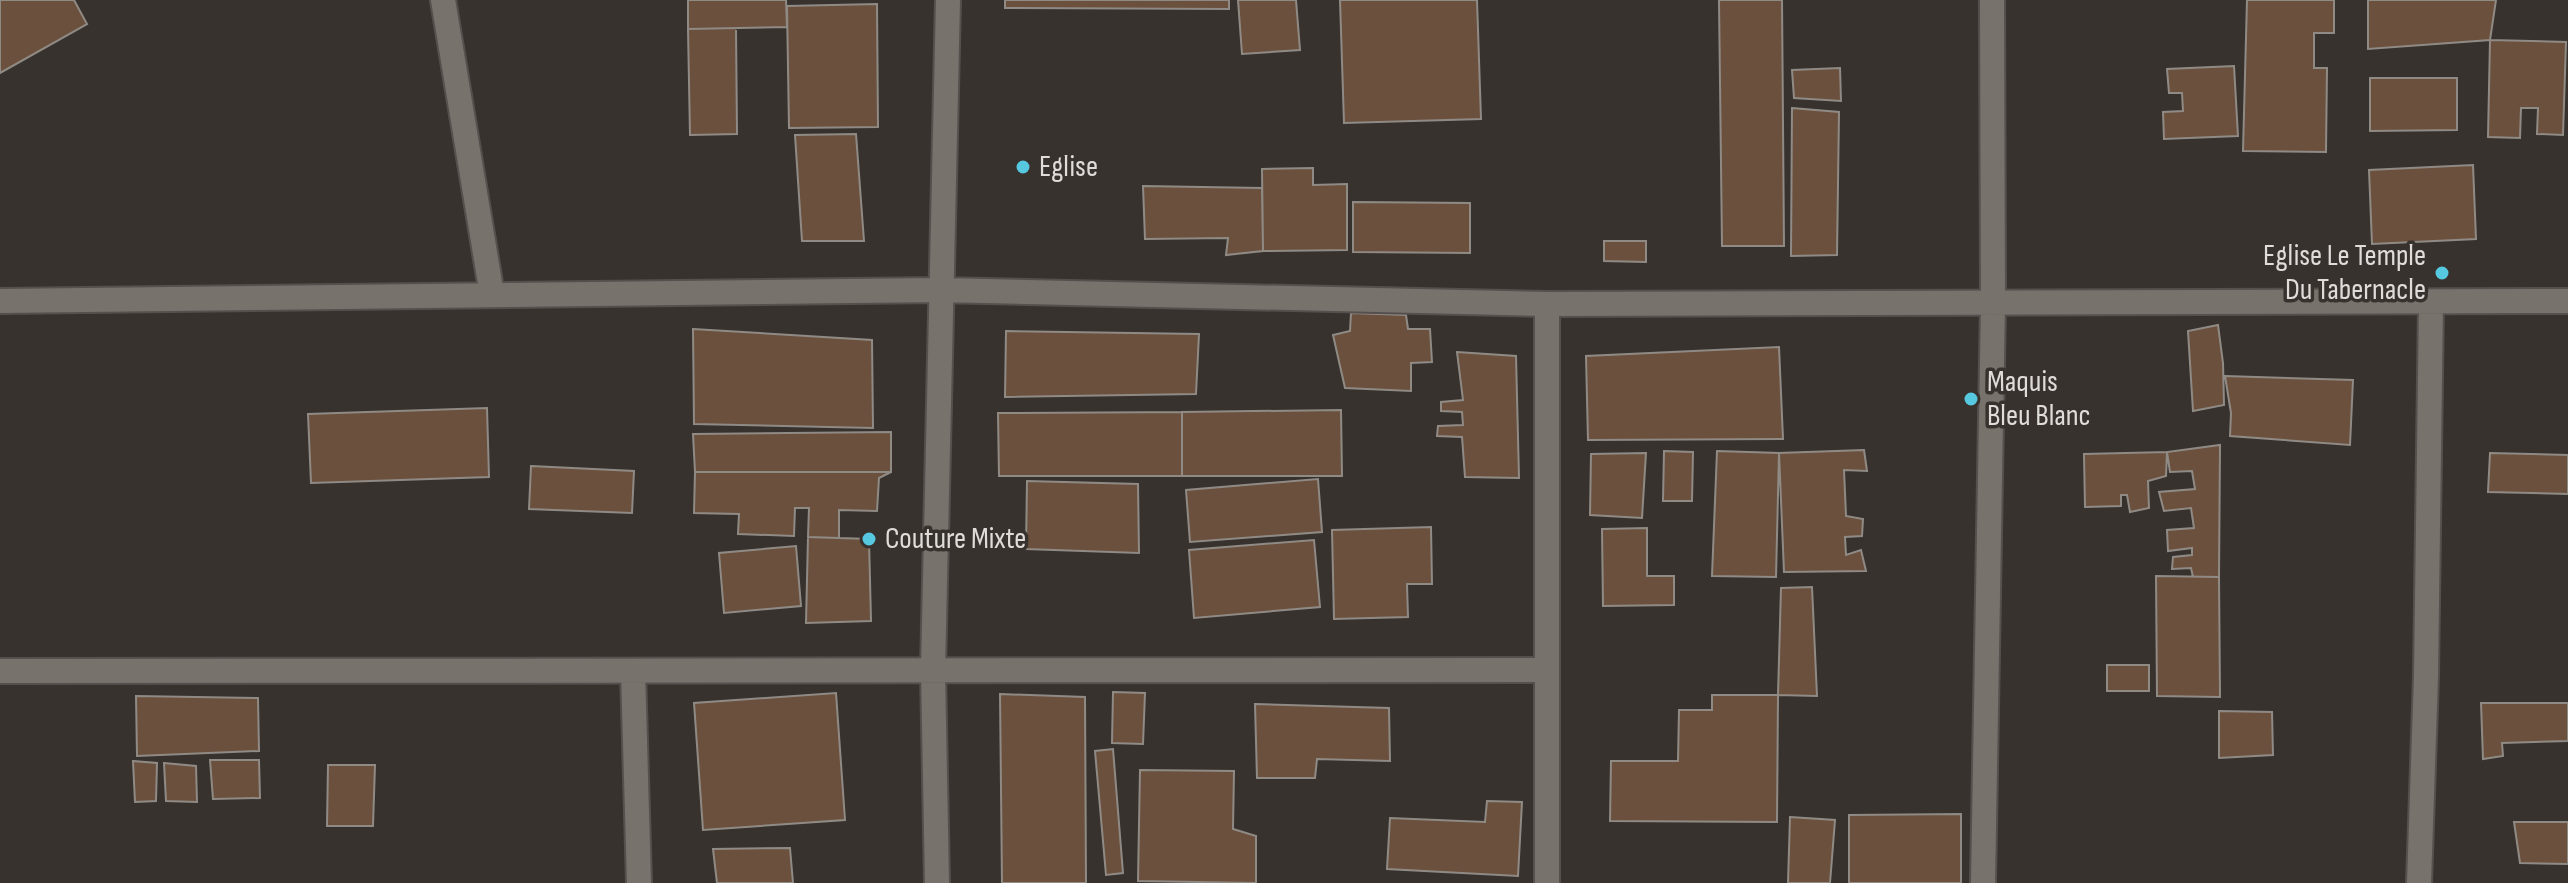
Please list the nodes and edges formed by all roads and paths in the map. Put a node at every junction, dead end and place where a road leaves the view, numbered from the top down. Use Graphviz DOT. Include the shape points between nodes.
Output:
graph roads {
  1 [pos="443,0"];
  2 [pos="948,0"];
  3 [pos="1992,0"];
  4 [pos="940,290"];
  5 [pos="492,295"];
  6 [pos="0,301"];
  7 [pos="2568,301"];
  8 [pos="2431,302"];
  9 [pos="1993,303"];
  10 [pos="1547,304"];
  11 [pos="933,670"];
  12 [pos="1546,670"];
  13 [pos="0,671"];
  14 [pos="633,671"];
  15 [pos="639,883"];
  16 [pos="937,883"];
  17 [pos="1547,883"];
  18 [pos="1983,883"];
  19 [pos="2419,883"];
  1 -- 5 [label="street"];
  2 -- 4 [label="street"];
  3 -- 9 [label="street"];
  4 -- 5 [label="street"];
  4 -- 10 [label="street"];
  4 -- 11 [label="street"];
  5 -- 6 [label="street"];
  7 -- 8 [label="street"];
  8 -- 9 [label="street"];
  8 -- 19 [label="street"];
  9 -- 10 [label="street"];
  9 -- 18 [label="street"];
  10 -- 12 [label="street"];
  11 -- 12 [label="street"];
  11 -- 14 [label="street"];
  11 -- 16 [label="street"];
  12 -- 17 [label="street"];
  13 -- 14 [label="street"];
  14 -- 15 [label="street"];
}
